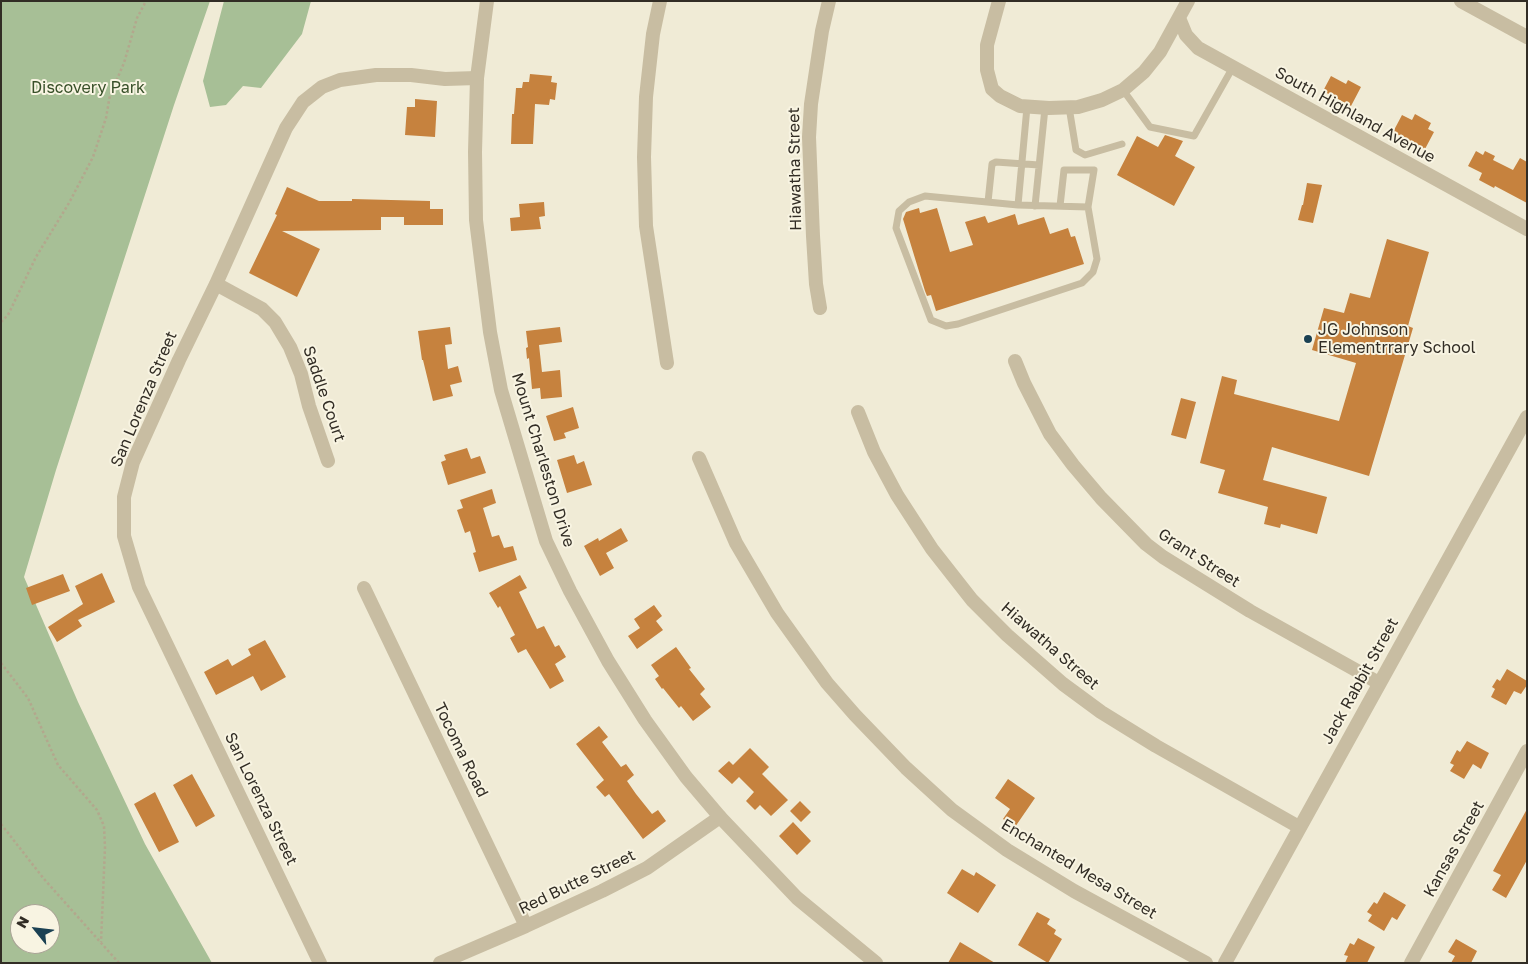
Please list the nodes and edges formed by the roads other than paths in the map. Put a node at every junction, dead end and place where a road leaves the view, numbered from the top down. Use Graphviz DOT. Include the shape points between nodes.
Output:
graph roads {
  1 [pos="487,1"];
  2 [pos="660,1"];
  3 [pos="829,1"];
  4 [pos="998,1"];
  5 [pos="1188,1"];
  6 [pos="1461,1"];
  7 [pos="1179,18"];
  8 [pos="1527,38"];
  9 [pos="1233,67"];
  10 [pos="477,78"];
  11 [pos="1122,90"];
  12 [pos="1027,107"];
  13 [pos="1045,108"];
  14 [pos="1069,108"];
  15 [pos="1122,144"];
  16 [pos="1022,164"];
  17 [pos="1040,165"];
  18 [pos="988,202"];
  19 [pos="1018,205"];
  20 [pos="1035,206"];
  21 [pos="1060,206"];
  22 [pos="1088,207"];
  23 [pos="1527,229"];
  24 [pos="216,284"];
  25 [pos="820,308"];
  26 [pos="1015,361"];
  27 [pos="667,364"];
  28 [pos="858,412"];
  29 [pos="1527,417"];
  30 [pos="699,458"];
  31 [pos="328,461"];
  32 [pos="364,588"];
  33 [pos="1379,683"];
  34 [pos="1527,751"];
  35 [pos="720,817"];
  36 [pos="1299,826"];
  37 [pos="526,926"];
  38 [pos="320,963"];
  39 [pos="440,963"];
  40 [pos="876,963"];
  41 [pos="1206,963"];
  42 [pos="1225,963"];
  43 [pos="1411,963"];
  1 -- 10 [label="street, Mount Charleston Drive"];
  2 -- 27 [label="street" via="646,97 644,157 646,226"];
  3 -- 25 [label="street, Hiawatha Street" via="815,76 809,137"];
  4 -- 12 [label="street" via="987,45 987,70 992,89 1000,96"];
  5 -- 7 [label="street"];
  6 -- 8 [label="street"];
  7 -- 9 [label="street, South Highland Avenue" via="1186,35 1198,48"];
  7 -- 11 [label="street" via="1160,52 1144,72"];
  9 -- 11 [label="lane" via="1194,136 1150,127"];
  9 -- 23 [label="street, South Highland Avenue"];
  10 -- 24 [label="street, San Lorenza Street" via="376,75 340,80 312,94 286,128"];
  10 -- 35 [label="street, Mount Charleston Drive" via="476,220 490,332 501,390 546,541 608,661 645,720"];
  11 -- 14 [label="street" via="1102,100"];
  12 -- 13 [label="street"];
  12 -- 16 [label="lane"];
  13 -- 14 [label="street"];
  13 -- 17 [label="lane"];
  14 -- 15 [label="lane" via="1076,150 1085,155"];
  16 -- 17 [label="lane"];
  16 -- 18 [label="lane" via="992,164"];
  16 -- 19 [label="lane"];
  17 -- 20 [label="lane"];
  18 -- 19 [label="lane"];
  18 -- 22 [label="lane" via="925,196 909,202 899,211 896,228 931,320 946,326 958,324 1082,283 1093,272 1097,258"];
  19 -- 20 [label="lane"];
  20 -- 21 [label="lane"];
  21 -- 22 [label="lane"];
  21 -- 22 [label="lane" via="1064,170 1094,170"];
  24 -- 31 [label="street, Saddle Court" via="262,309 275,322 301,374"];
  24 -- 38 [label="street, San Lorenza Street" via="133,462 124,497 124,536 139,587"];
  26 -- 33 [label="street, Grant Street" via="1050,434 1100,498 1146,544 1250,612"];
  28 -- 36 [label="street, Hiawatha Street" via="888,478 932,549 972,600 1007,635 1101,712"];
  29 -- 33 [label="street, Jack Rabbit Street"];
  30 -- 41 [label="street, Enchanted Mesa Street" via="736,543 777,613 855,716 906,768 952,810 1007,850 1074,891"];
  32 -- 37 [label="street, Tocoma Road"];
  33 -- 36 [label="street, Jack Rabbit Street"];
  34 -- 43 [label="street, Kansas Street"];
  35 -- 37 [label="street, Red Butte Street" via="647,868"];
  35 -- 40 [label="street, Mount Charleston Drive" via="797,898"];
  36 -- 42 [label="street, Jack Rabbit Street"];
  37 -- 39 [label="street, Red Butte Street"];
}
